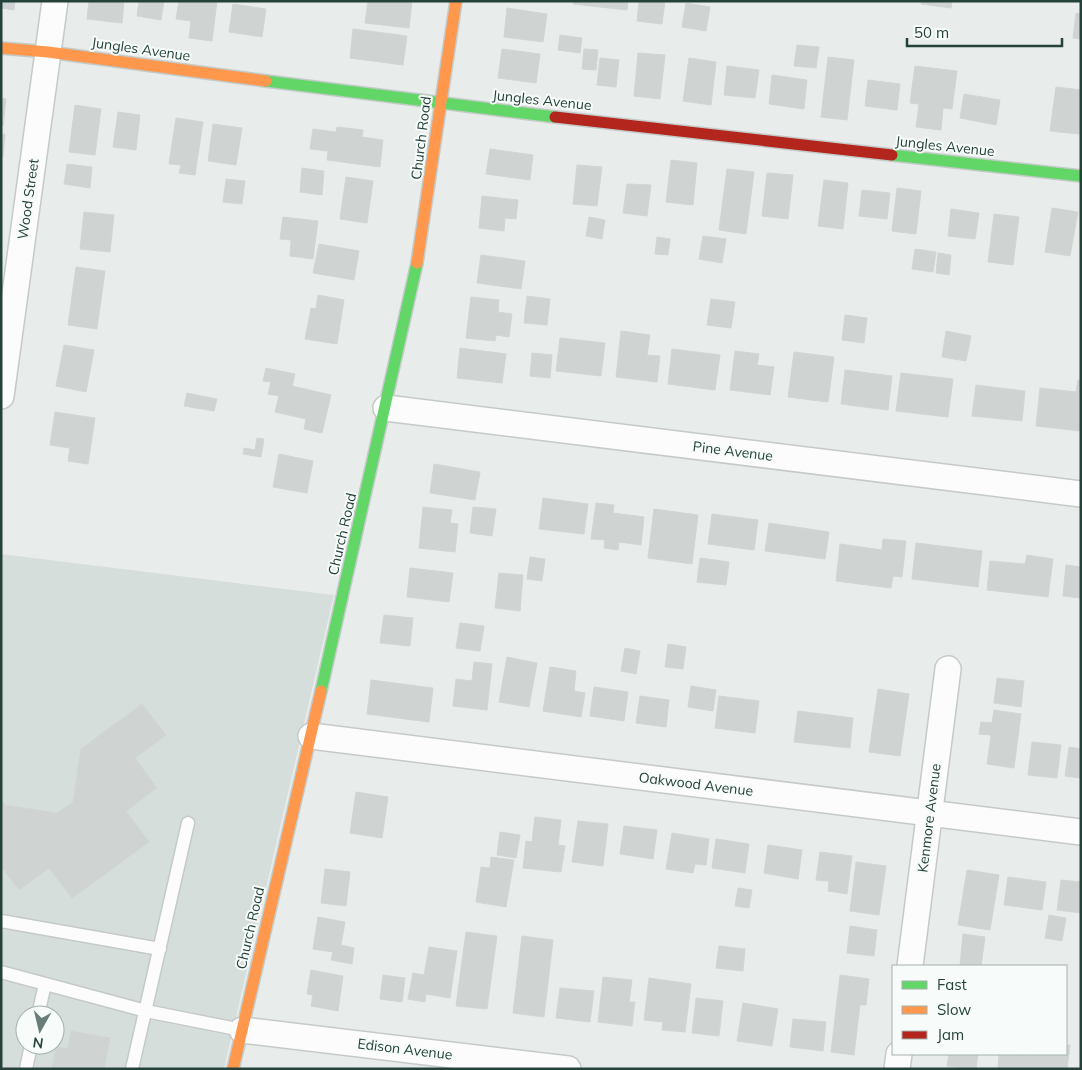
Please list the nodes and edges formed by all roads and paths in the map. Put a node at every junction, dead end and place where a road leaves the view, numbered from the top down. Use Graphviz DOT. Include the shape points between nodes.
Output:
graph roads {
  1 [pos="55,1"];
  2 [pos="456,1"];
  3 [pos="1,48"];
  4 [pos="48,52"];
  5 [pos="440,104"];
  6 [pos="1081,176"];
  7 [pos="1,396"];
  8 [pos="386,408"];
  9 [pos="1081,494"];
  10 [pos="948,670"];
  11 [pos="311,736"];
  12 [pos="930,813"];
  13 [pos="188,823"];
  14 [pos="1081,832"];
  15 [pos="1,921"];
  16 [pos="160,949"];
  17 [pos="910,965"];
  18 [pos="1,972"];
  19 [pos="45,984"];
  20 [pos="40,1005"];
  21 [pos="146,1011"];
  22 [pos="242,1030"];
  23 [pos="29,1055"];
  24 [pos="899,1055"];
  25 [pos="513,1065"];
  26 [pos="26,1069"];
  27 [pos="132,1069"];
  28 [pos="233,1069"];
  29 [pos="568,1069"];
  30 [pos="897,1069"];
  1 -- 4 [label="street, Wood Street"];
  2 -- 5 [label="street, Church Road"];
  3 -- 4 [label="street, Jungles Avenue"];
  4 -- 5 [label="street, Jungles Avenue"];
  4 -- 7 [label="street, Wood Street"];
  5 -- 6 [label="street, Jungles Avenue"];
  5 -- 8 [label="street, Church Road" via="428,198"];
  8 -- 9 [label="street, Pine Avenue"];
  8 -- 11 [label="street, Church Road"];
  10 -- 12 [label="street, Kenmore Avenue"];
  11 -- 12 [label="street, Oakwood Avenue"];
  11 -- 22 [label="street, Church Road"];
  12 -- 14 [label="street, Oakwood Avenue"];
  12 -- 17 [label="street, Kenmore Avenue"];
  13 -- 16 [label="lane"];
  15 -- 16 [label="lane"];
  16 -- 21 [label="lane"];
  18 -- 19 [label="lane"];
  19 -- 20 [label="lane"];
  19 -- 21 [label="lane"];
  21 -- 22 [label="lane"];
  21 -- 27 [label="lane"];
  22 -- 25 [label="street, Edison Avenue"];
  22 -- 28 [label="street, Church Road"];
  23 -- 26 [label="lane"];
  24 -- 30 [label="street"];
  25 -- 29 [label="street, Edison Avenue"];
}
